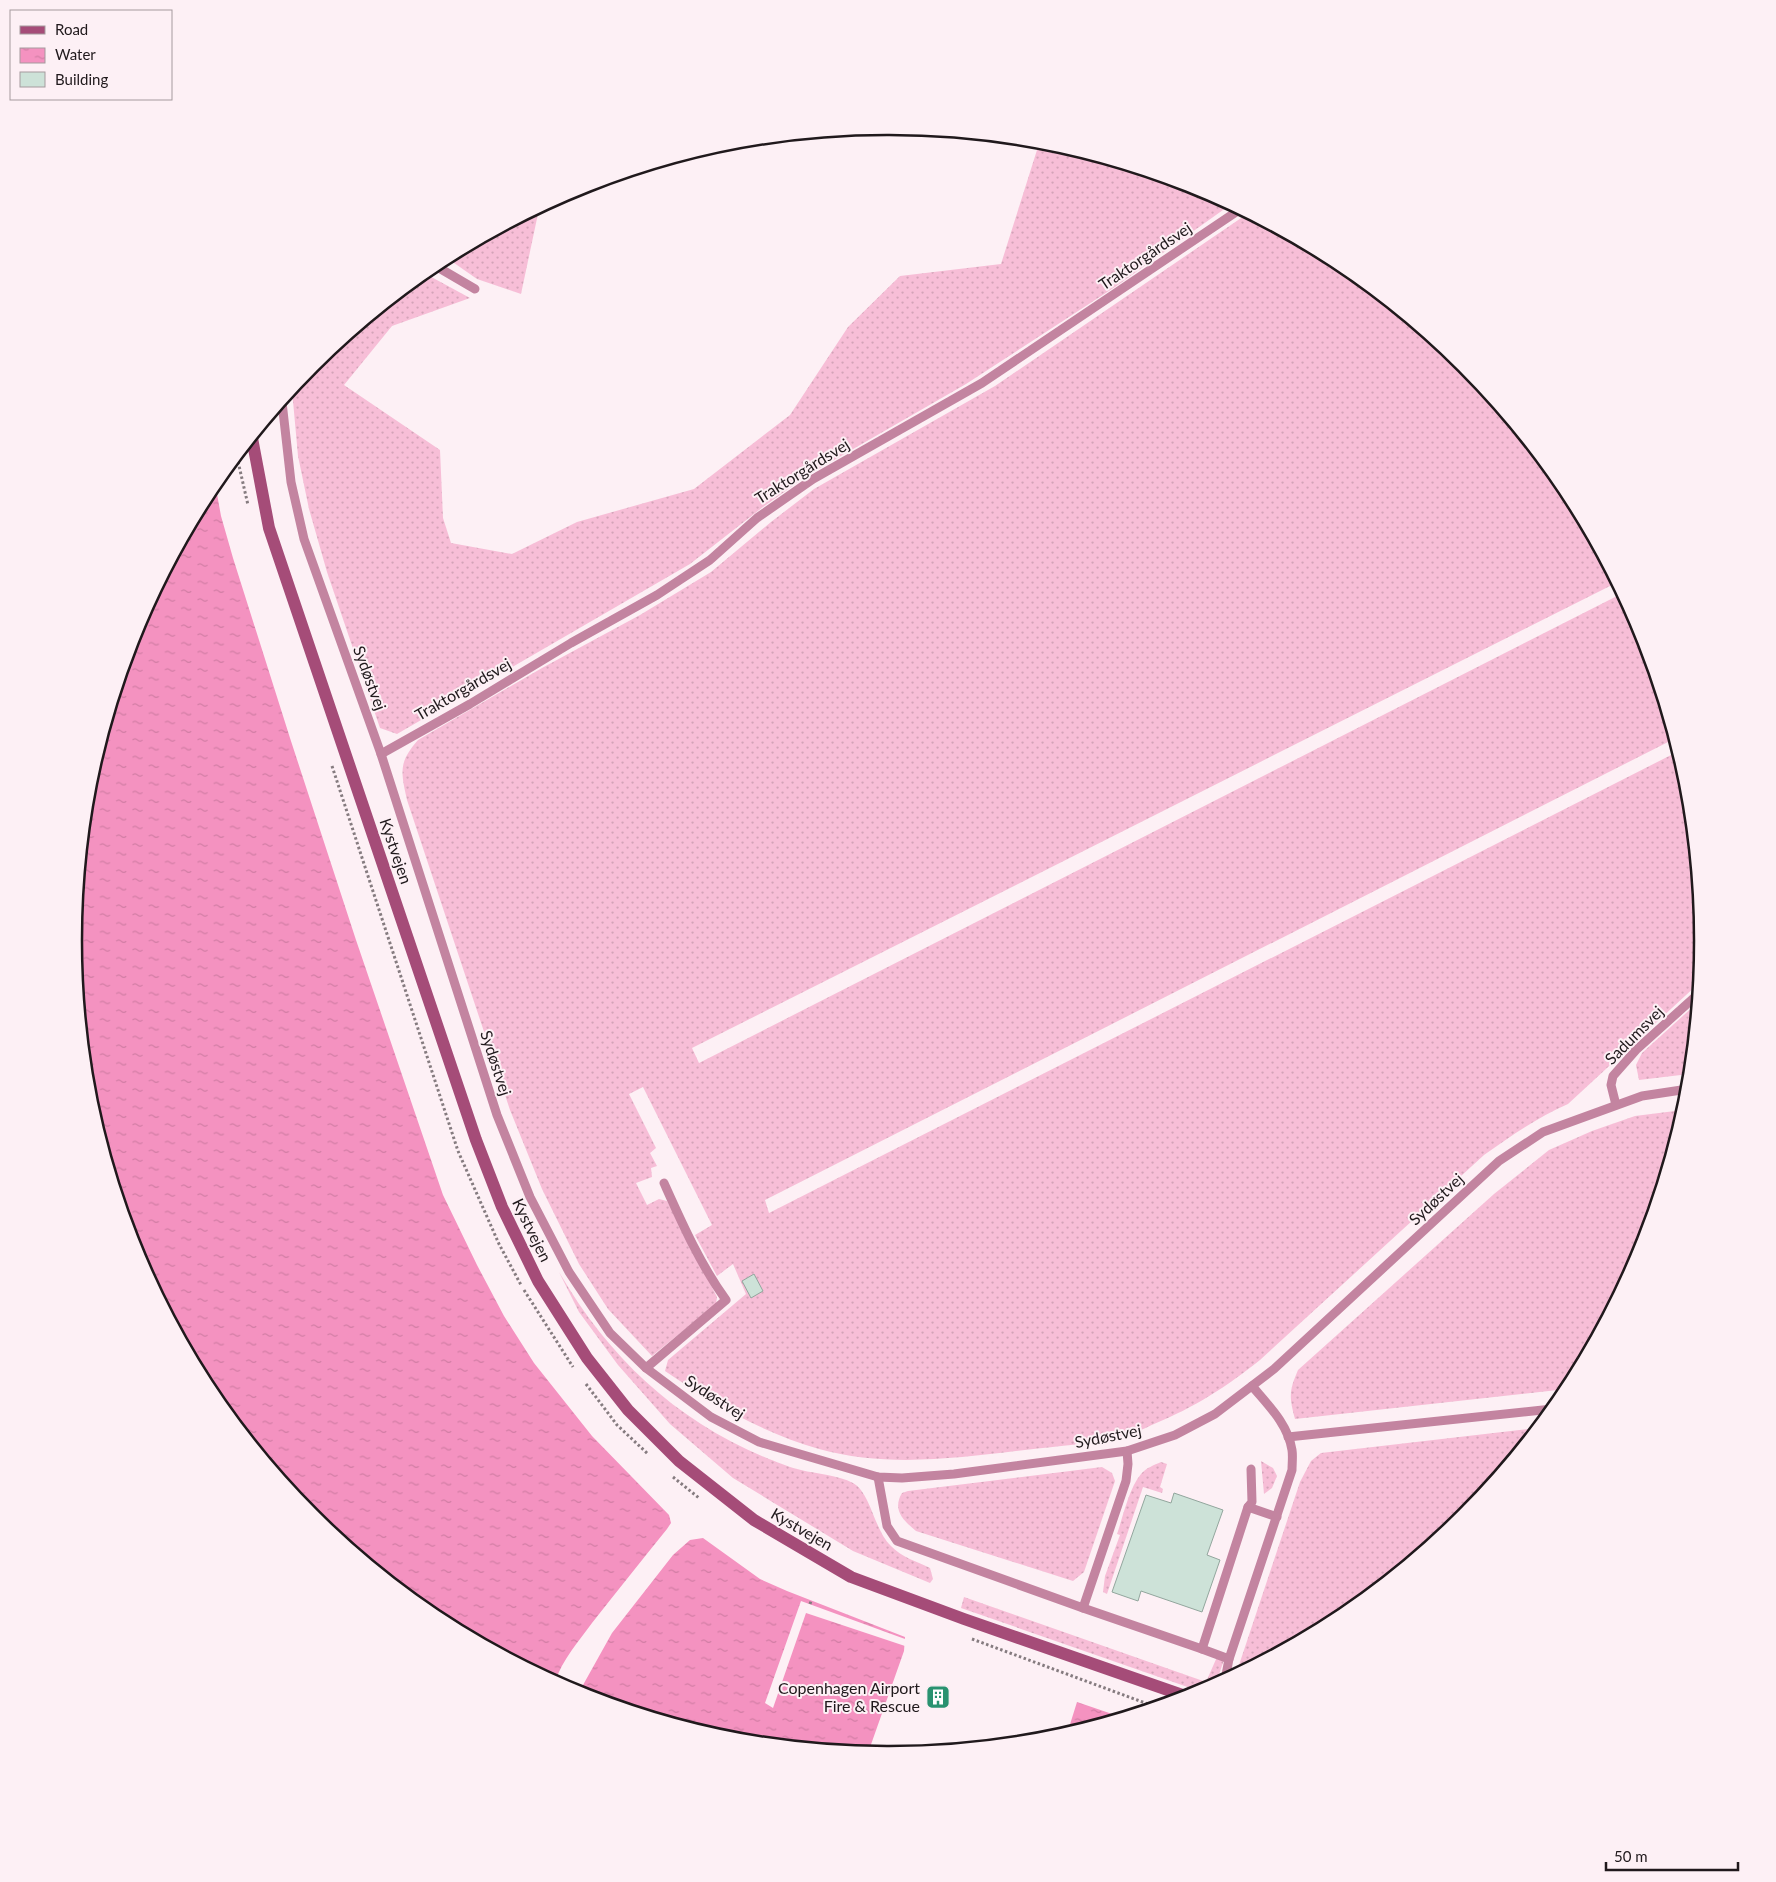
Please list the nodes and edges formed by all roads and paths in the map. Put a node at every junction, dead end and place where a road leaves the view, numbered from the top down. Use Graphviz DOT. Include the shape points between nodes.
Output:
graph roads {
  1 [pos="1233,214"];
  2 [pos="441,270"];
  3 [pos="475,289"];
  4 [pos="283,409"];
  5 [pos="253,446"];
  6 [pos="239,465"];
  7 [pos="249,509"];
  8 [pos="381,754"];
  9 [pos="331,762"];
  10 [pos="1691,1000"];
  11 [pos="1679,1090"];
  12 [pos="1616,1105"];
  13 [pos="664,1183"];
  14 [pos="646,1368"];
  15 [pos="576,1371"];
  16 [pos="582,1379"];
  17 [pos="1252,1386"];
  18 [pos="1542,1410"];
  19 [pos="1288,1437"];
  20 [pos="1127,1451"];
  21 [pos="651,1457"];
  22 [pos="1251,1469"];
  23 [pos="672,1476"];
  24 [pos="878,1477"];
  25 [pos="702,1500"];
  26 [pos="1248,1507"];
  27 [pos="1277,1517"];
  28 [pos="1082,1608"];
  29 [pos="965,1637"];
  30 [pos="1202,1649"];
  31 [pos="1230,1659"];
  32 [pos="1227,1671"];
  33 [pos="1176,1693"];
  34 [pos="1149,1703"];
  1 -- 8 [label="lane, Traktorgårdsvej" via="982,383 812,480 757,518 710,560 657,595"];
  2 -- 3 [label="lane"];
  4 -- 8 [label="lane, Sydøstvej" via="291,482 304,539"];
  5 -- 33 [label="street, Kystvejen" via="269,528 476,1140 502,1207 538,1281 586,1358 628,1410 679,1461 754,1520 851,1577"];
  6 -- 7 [label="path"];
  8 -- 14 [label="lane, Sydøstvej" via="497,1115 530,1197 569,1272 610,1333"];
  9 -- 15 [label="path" via="458,1150 499,1244 528,1297"];
  10 -- 12 [label="lane, Sadumsvej" via="1636,1050 1613,1076 1611,1085"];
  11 -- 12 [label="lane, Sydøstvej" via="1642,1096"];
  12 -- 17 [label="lane, Sydøstvej" via="1543,1132 1499,1162"];
  13 -- 14 [label="lane" via="697,1254 726,1300"];
  14 -- 24 [label="lane, Sydøstvej" via="711,1417 760,1442"];
  16 -- 21 [label="path" via="617,1425"];
  17 -- 19 [label="lane" via="1278,1416"];
  17 -- 20 [label="lane, Sydøstvej" via="1215,1414 1175,1436"];
  18 -- 19 [label="lane"];
  19 -- 27 [label="lane" via="1292,1470"];
  20 -- 24 [label="lane, Sydøstvej" via="954,1474"];
  20 -- 28 [label="lane" via="1126,1481"];
  22 -- 26 [label="lane" via="1252,1502"];
  23 -- 25 [label="path"];
  24 -- 28 [label="lane" via="887,1526 897,1541"];
  26 -- 27 [label="lane"];
  26 -- 30 [label="lane"];
  27 -- 31 [label="lane"];
  28 -- 30 [label="lane"];
  29 -- 34 [label="path"];
  30 -- 31 [label="lane"];
  31 -- 32 [label="lane"];
}
